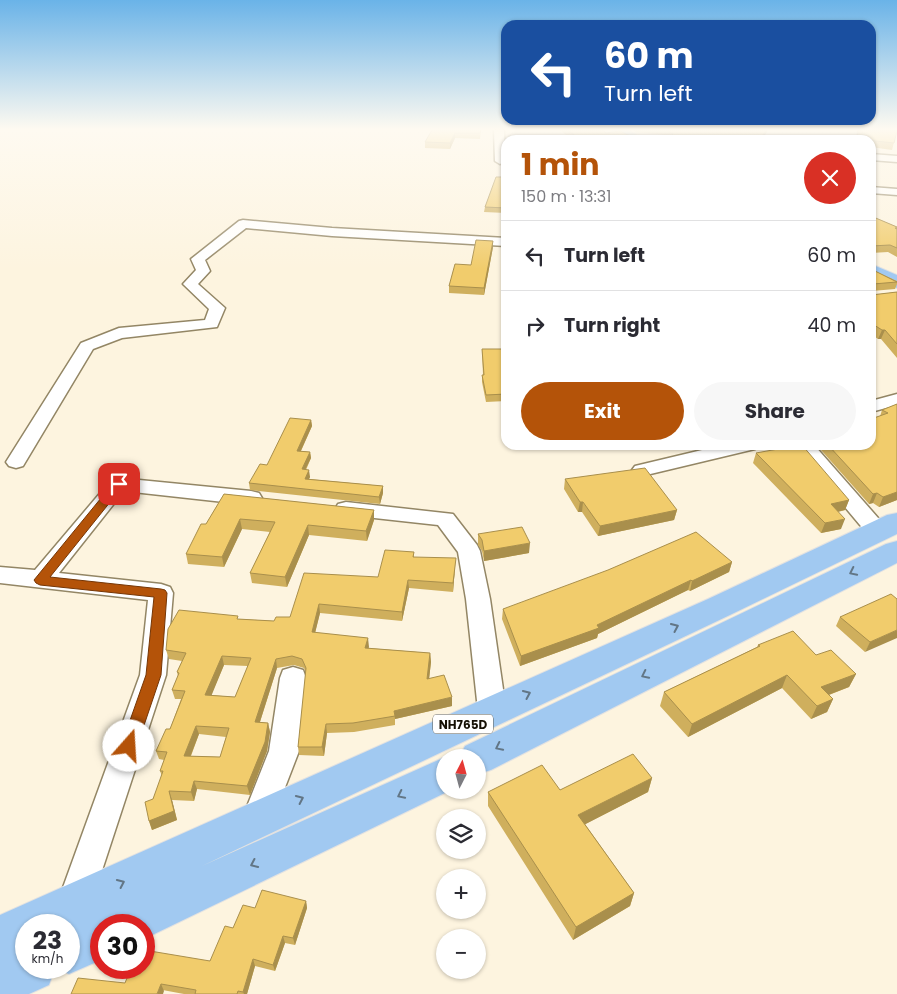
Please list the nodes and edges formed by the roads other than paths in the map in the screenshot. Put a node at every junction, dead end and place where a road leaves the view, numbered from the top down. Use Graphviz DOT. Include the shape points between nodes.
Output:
graph roads {
  1 [pos="876,190"];
  2 [pos="897,192"];
  3 [pos="501,242"];
  4 [pos="876,260"];
  5 [pos="897,270"];
  6 [pos="876,274"];
  7 [pos="894,291"];
  8 [pos="897,398"];
  9 [pos="876,405"];
  10 [pos="727,450"];
  11 [pos="808,450"];
  12 [pos="6,464"];
  13 [pos="642,470"];
  14 [pos="271,500"];
  15 [pos="328,507"];
  16 [pos="891,535"];
  17 [pos="0,575"];
  18 [pos="40,580"];
  19 [pos="293,678"];
  20 [pos="492,710"];
  21 [pos="486,754"];
  22 [pos="436,778"];
  23 [pos="258,819"];
  24 [pos="160,887"];
  25 [pos="134,914"];
  26 [pos="88,920"];
  27 [pos="15,932"];
  28 [pos="80,933"];
  29 [pos="0,938"];
  30 [pos="15,976"];
  31 [pos="0,983"];
  1 -- 2 [label="street"];
  3 -- 12 [label="street" via="243,224 198,259 203,271 190,284 217,308 211,324 118,334 87,346"];
  4 -- 5 [label="highway"];
  6 -- 7 [label="highway"];
  8 -- 9 [label="street"];
  10 -- 13 [label="street"];
  11 -- 16 [label="street"];
  14 -- 18 [label="street" via="119,484"];
  15 -- 20 [label="street" via="445,519 469,551"];
  20 -- 16 [label="highway, NH765D, one-way" via="719,607"];
  16 -- 21 [label="highway, NH765D, one-way"];
  17 -- 18 [label="street"];
  18 -- 26 [label="street" via="161,593 153,675"];
  19 -- 23 [label="street" via="284,750"];
  23 -- 20 [label="highway, NH765D, one-way"];
  22 -- 24 [label="highway, NH765D, one-way"];
  23 -- 24 [label="highway, NH765D"];
  24 -- 25 [label="highway, NH765D"];
  26 -- 24 [label="highway, NH765D, one-way"];
  26 -- 28 [label="highway, NH765D"];
  27 -- 29 [label="highway, NH765D"];
  30 -- 31 [label="highway"];
}
